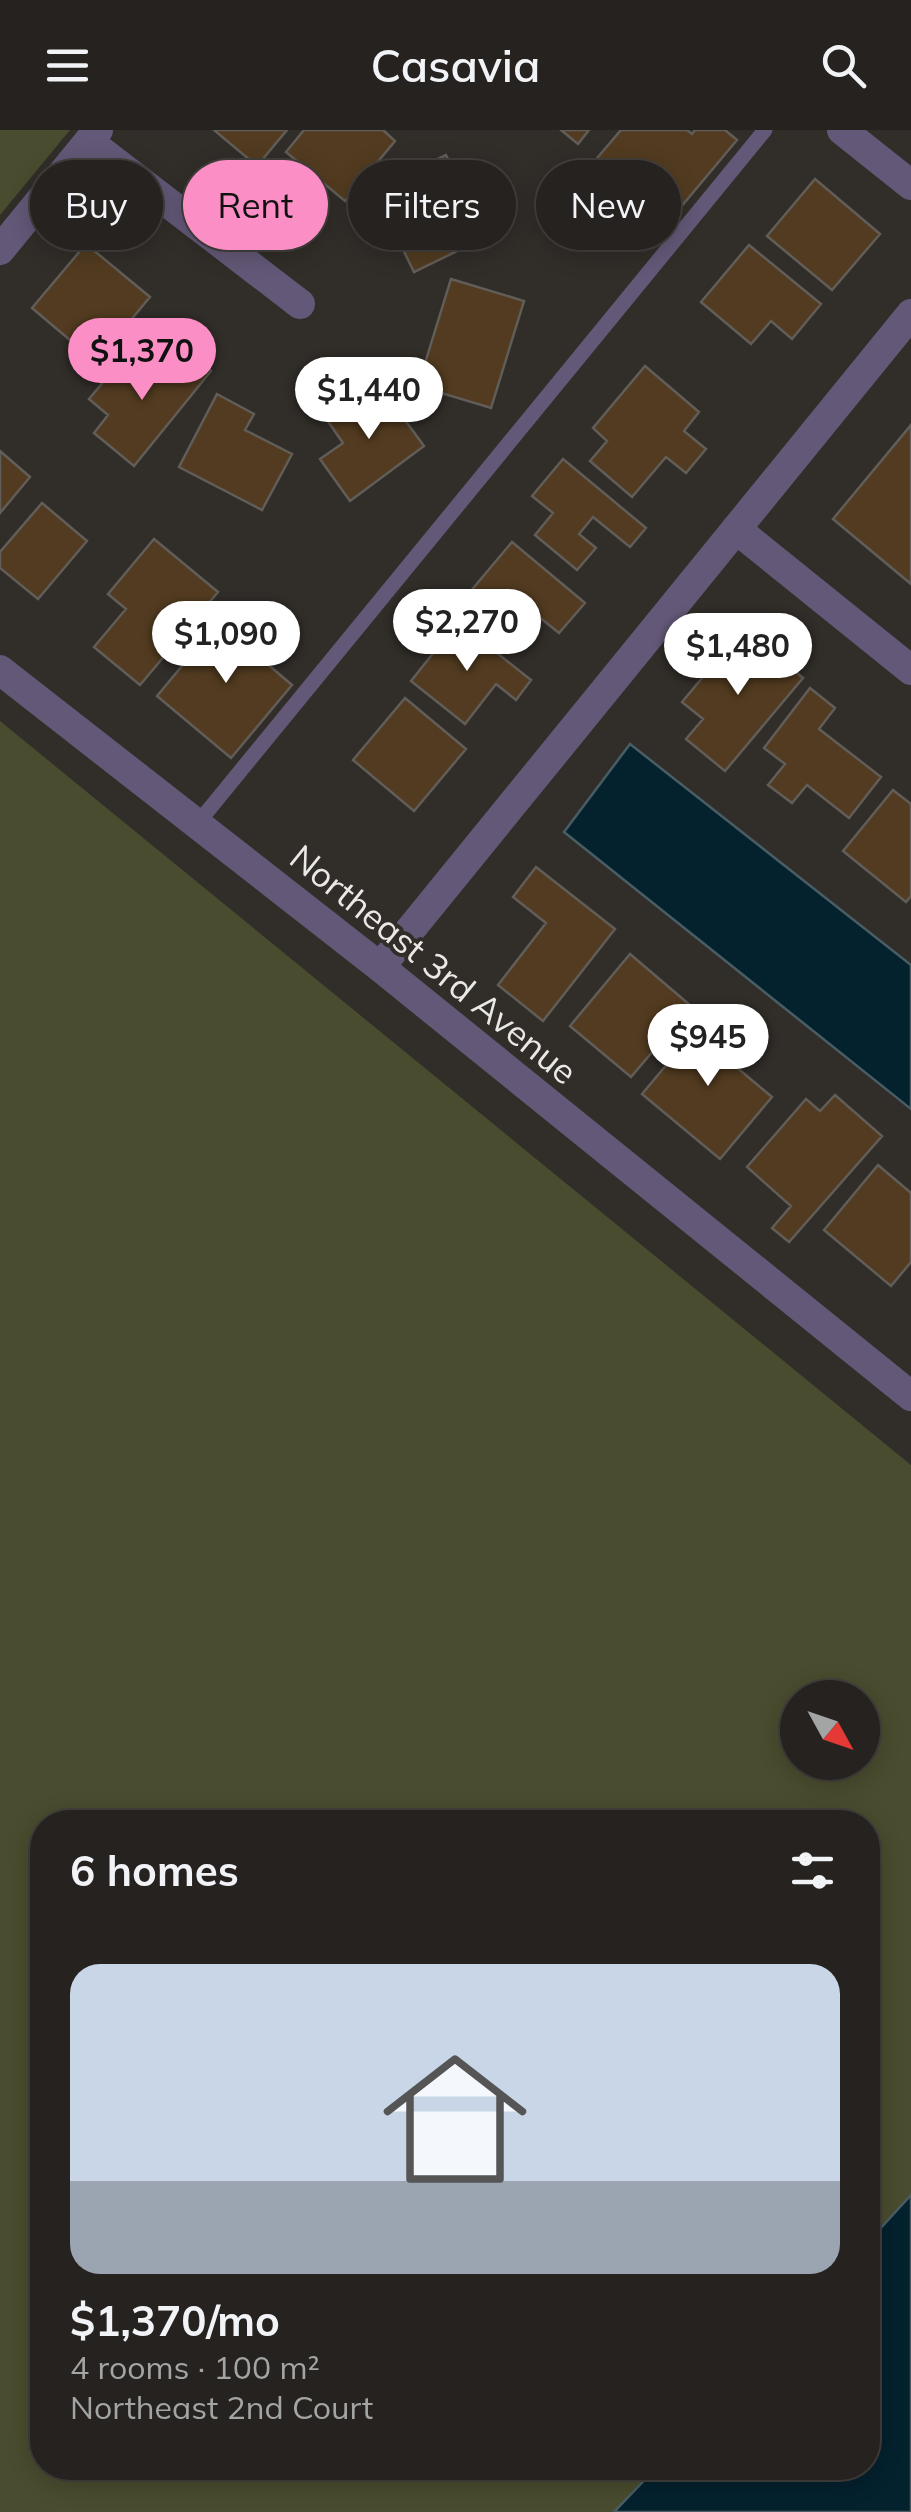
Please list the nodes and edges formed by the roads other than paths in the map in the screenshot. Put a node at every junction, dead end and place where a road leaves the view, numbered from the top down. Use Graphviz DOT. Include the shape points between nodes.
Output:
graph roads {
  1 [pos="765,130"];
  2 [pos="842,130"];
  3 [pos="93,136"];
  4 [pos="911,185"];
  5 [pos="0,250"];
  6 [pos="300,304"];
  7 [pos="911,314"];
  8 [pos="736,529"];
  9 [pos="0,670"];
  10 [pos="911,670"];
  11 [pos="197,824"];
  12 [pos="380,968"];
  13 [pos="911,1396"];
  1 -- 11 [label="lane"];
  2 -- 4 [label="street"];
  3 -- 5 [label="street"];
  3 -- 6 [label="street"];
  7 -- 8 [label="street"];
  8 -- 10 [label="street"];
  8 -- 12 [label="street"];
  9 -- 11 [label="street, Northeast 3rd Avenue"];
  11 -- 12 [label="street, Northeast 3rd Avenue"];
  12 -- 13 [label="street, Northeast 3rd Avenue"];
}
